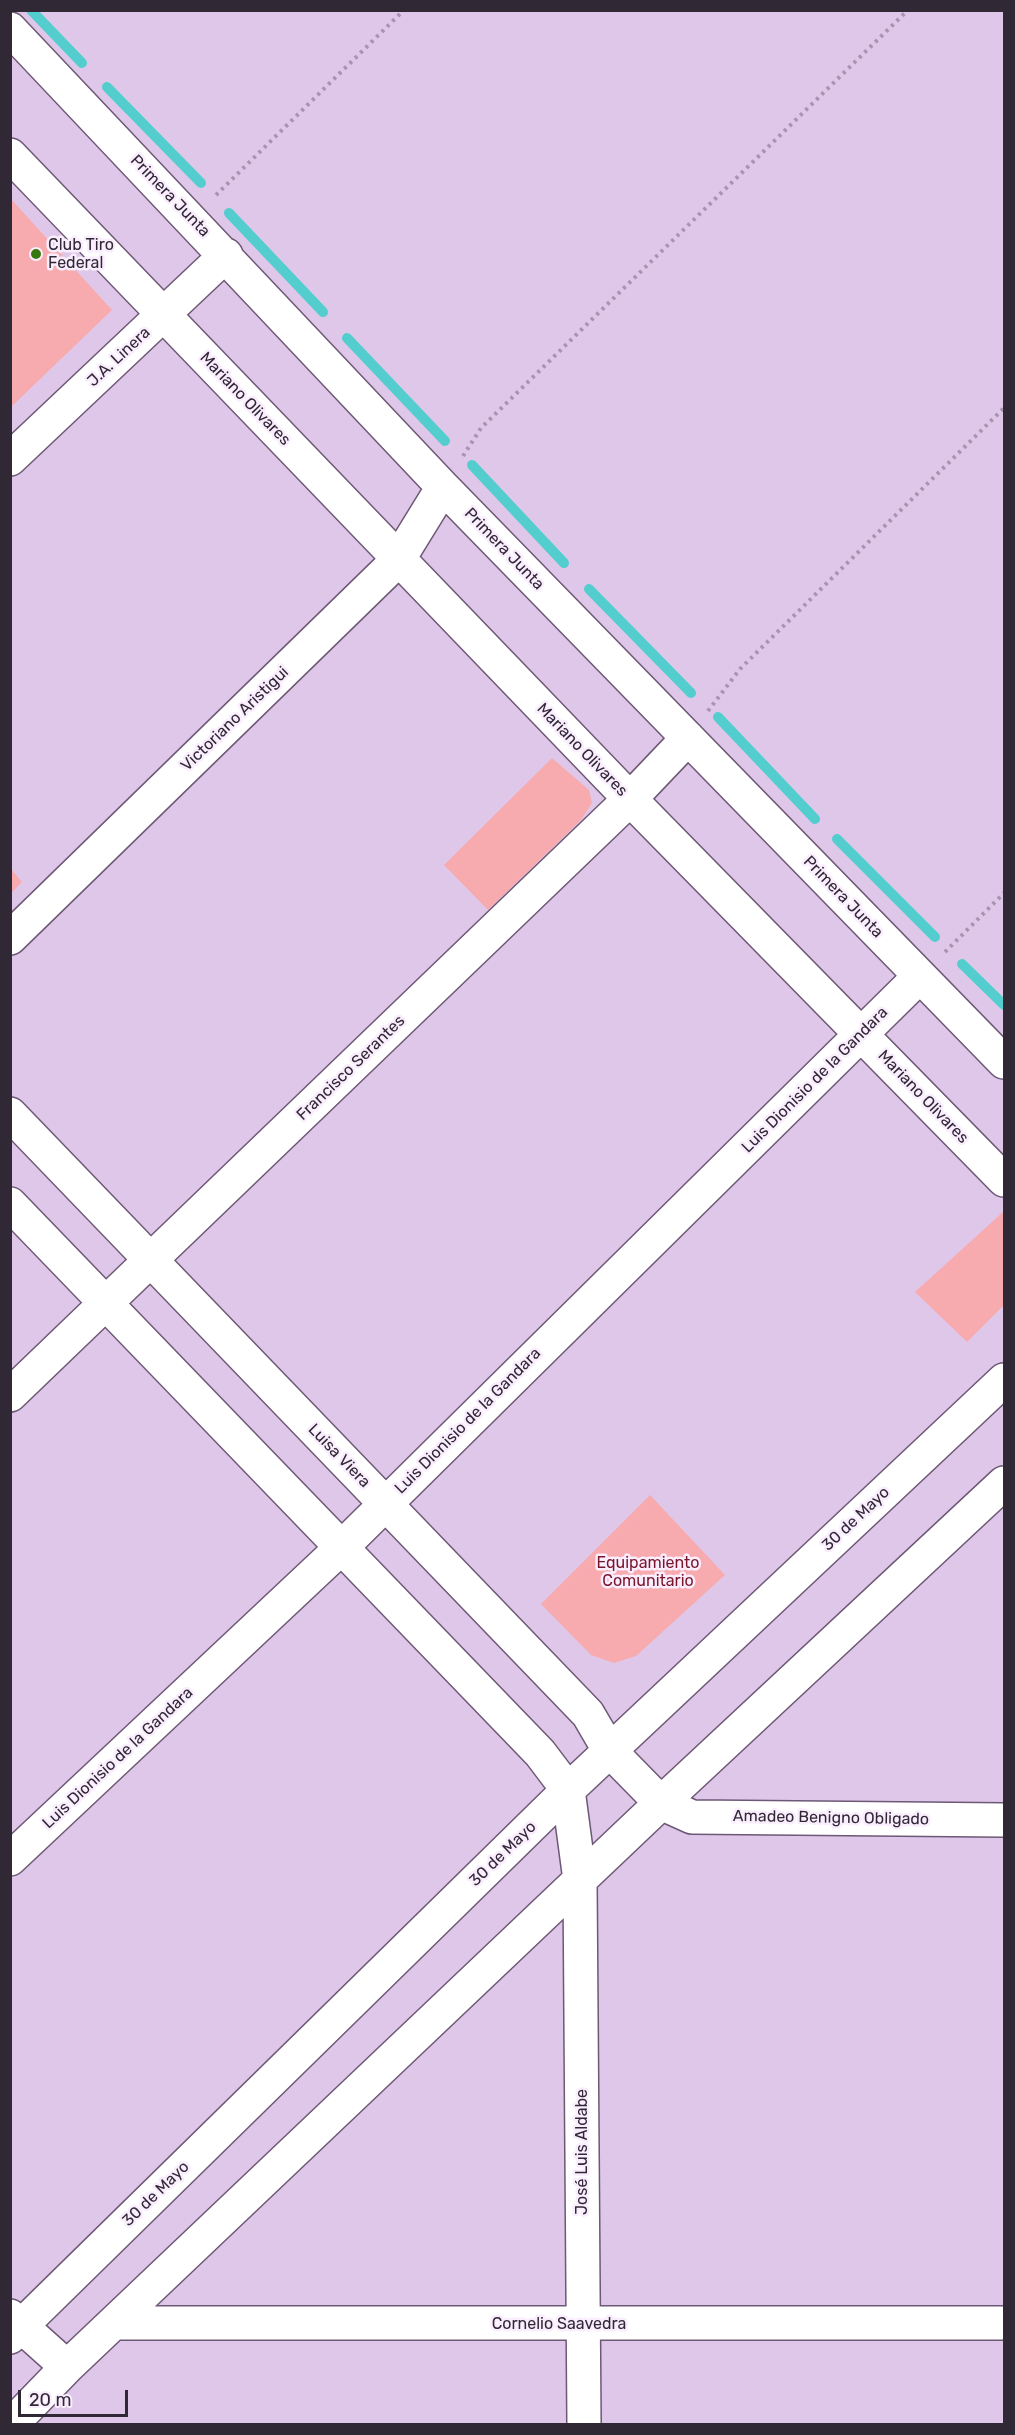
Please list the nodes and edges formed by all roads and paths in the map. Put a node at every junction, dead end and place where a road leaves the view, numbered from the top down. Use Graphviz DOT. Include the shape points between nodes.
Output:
graph roads {
  1 [pos="404,10"];
  2 [pos="908,10"];
  3 [pos="10,28"];
  4 [pos="10,155"];
  5 [pos="191,218"];
  6 [pos="226,255"];
  7 [pos="165,315"];
  8 [pos="1005,408"];
  9 [pos="10,459"];
  10 [pos="443,486"];
  11 [pos="398,560"];
  12 [pos="688,738"];
  13 [pos="630,799"];
  14 [pos="1005,894"];
  15 [pos="10,938"];
  16 [pos="920,976"];
  17 [pos="861,1034"];
  18 [pos="1005,1062"];
  19 [pos="10,1114"];
  20 [pos="1005,1180"];
  21 [pos="10,1204"];
  22 [pos="151,1261"];
  23 [pos="106,1301"];
  24 [pos="1005,1380"];
  25 [pos="10,1395"];
  26 [pos="1005,1483"];
  27 [pos="384,1503"];
  28 [pos="341,1548"];
  29 [pos="609,1750"];
  30 [pos="568,1790"];
  31 [pos="661,1803"];
  32 [pos="1005,1820"];
  33 [pos="10,1859"];
  34 [pos="580,1880"];
  35 [pos="114,2322"];
  36 [pos="1005,2323"];
  37 [pos="583,2324"];
  38 [pos="14,2327"];
  39 [pos="67,2367"];
  40 [pos="16,2411"];
  41 [pos="585,2424"];
  1 -- 5 [label="path"];
  2 -- 10 [label="path" via="481,428"];
  3 -- 5 [label="street, Primera Junta"];
  4 -- 7 [label="street, Mariano Olivares"];
  5 -- 6 [label="street, Primera Junta"];
  6 -- 7 [label="street, J.A. Linera"];
  6 -- 10 [label="street, Primera Junta"];
  7 -- 9 [label="street, J.A. Linera"];
  7 -- 11 [label="street, Mariano Olivares"];
  8 -- 12 [label="path" via="740,669"];
  10 -- 11 [label="street, Victoriano Aristigui"];
  10 -- 12 [label="street, Primera Junta"];
  11 -- 13 [label="street, Mariano Olivares"];
  11 -- 15 [label="street, Victoriano Aristigui"];
  12 -- 13 [label="street, Francisco Serantes"];
  12 -- 16 [label="street, Primera Junta"];
  13 -- 17 [label="street, Mariano Olivares"];
  13 -- 22 [label="street, Francisco Serantes"];
  14 -- 16 [label="path"];
  16 -- 17 [label="street, Luis Dionisio de la Gandara"];
  16 -- 18 [label="street, Primera Junta"];
  17 -- 20 [label="street, Mariano Olivares"];
  17 -- 27 [label="street, Luis Dionisio de la Gandara"];
  19 -- 22 [label="street, Luisa Viera"];
  21 -- 23 [label="street"];
  22 -- 23 [label="street, Francisco Serantes"];
  22 -- 27 [label="street, Luisa Viera"];
  23 -- 25 [label="street, Francisco Serantes"];
  23 -- 28 [label="street"];
  24 -- 29 [label="street, 30 de Mayo"];
  26 -- 31 [label="street"];
  27 -- 28 [label="street, Luis Dionisio de la Gandara"];
  27 -- 29 [label="street, Luisa Viera" via="588,1714"];
  28 -- 30 [label="street" via="540,1753"];
  28 -- 33 [label="street, Luis Dionisio de la Gandara"];
  29 -- 30 [label="street, 30 de Mayo"];
  29 -- 31 [label="street, Luisa Viera"];
  30 -- 34 [label="street"];
  30 -- 38 [label="street, 30 de Mayo"];
  31 -- 32 [label="street, Amadeo Benigno Obligado" via="692,1817"];
  31 -- 34 [label="street"];
  34 -- 35 [label="street"];
  34 -- 37 [label="street, José Luis Aldabe"];
  35 -- 37 [label="street, Cornelio Saavedra"];
  35 -- 39 [label="street"];
  36 -- 37 [label="street, Cornelio Saavedra"];
  37 -- 41 [label="street, José Luis Aldabe"];
  38 -- 39 [label="street"];
  39 -- 40 [label="street"];
}
